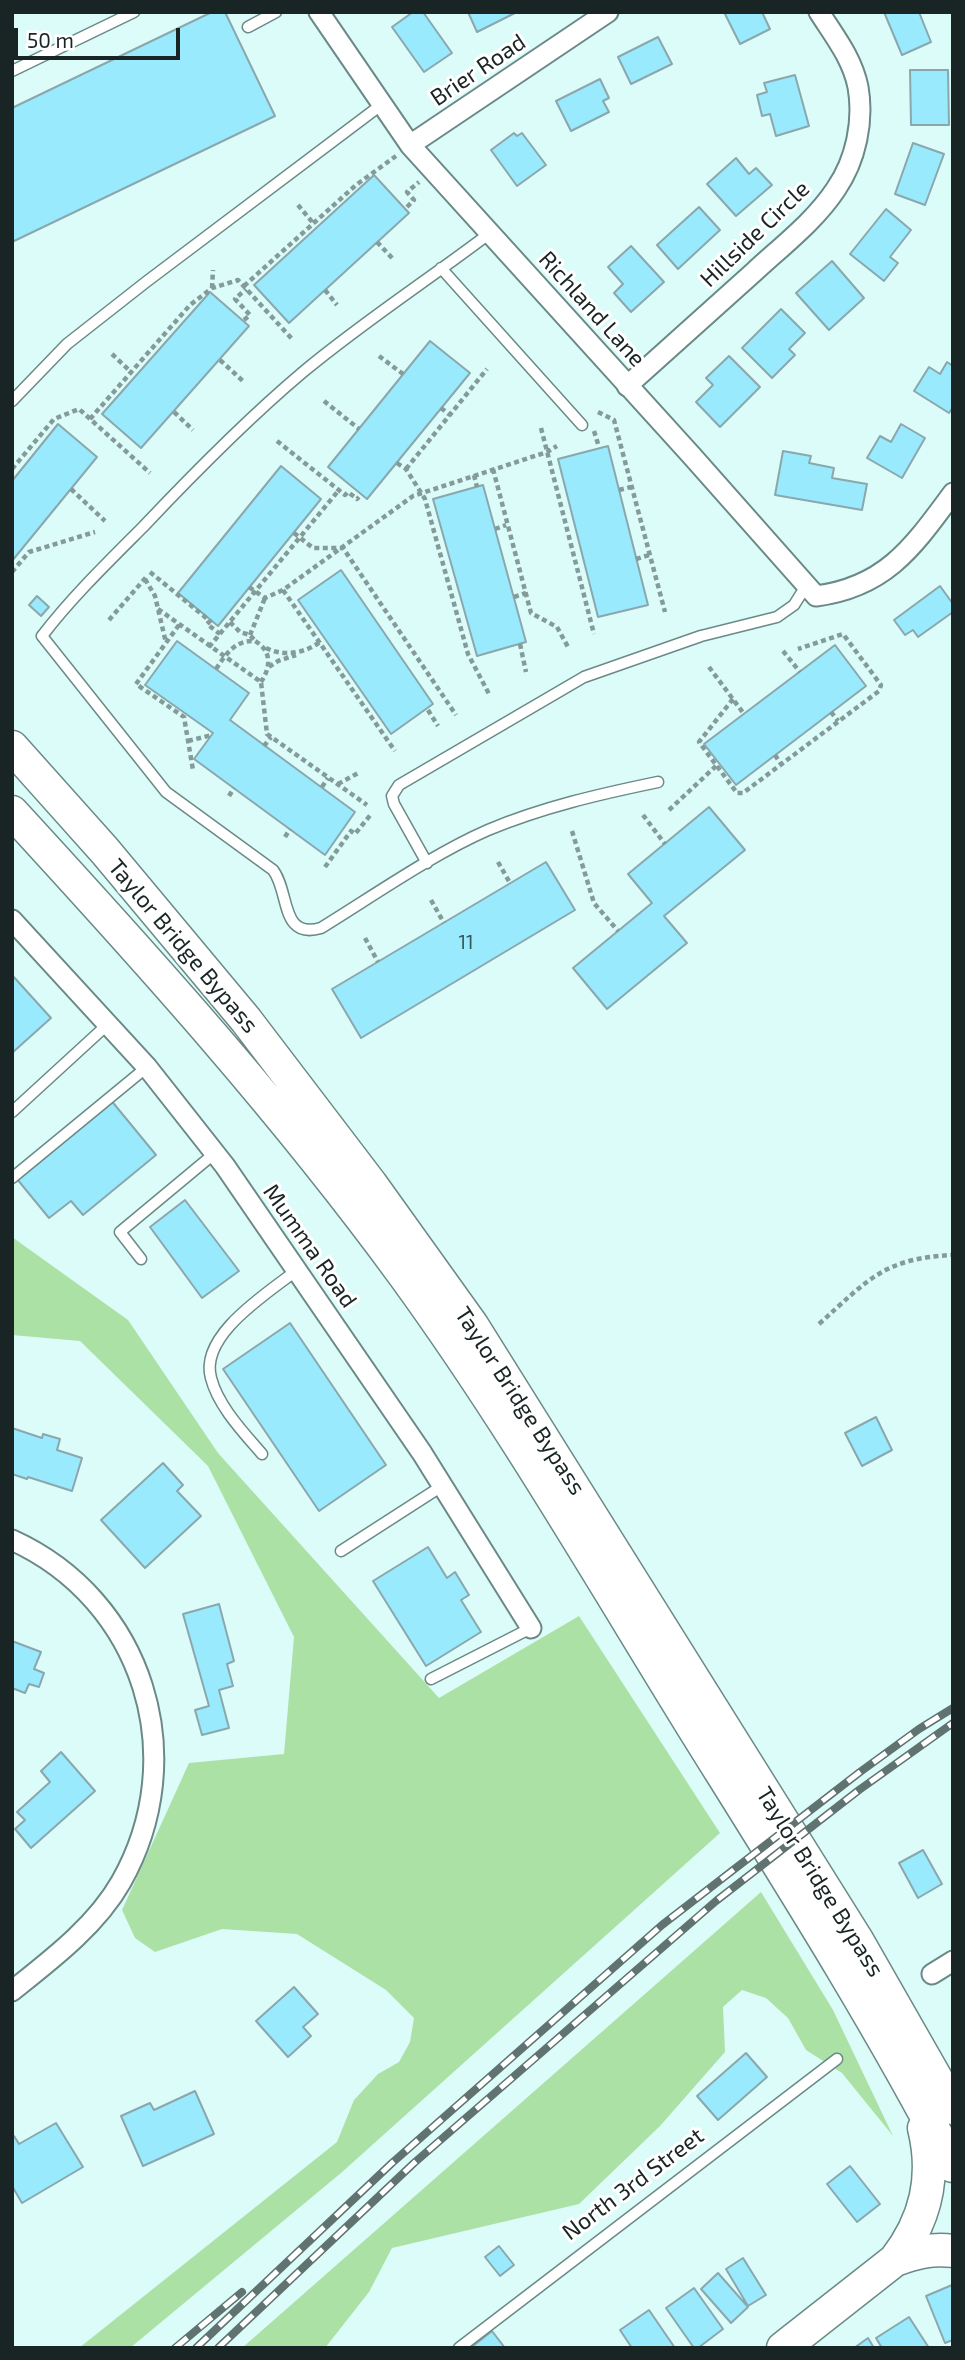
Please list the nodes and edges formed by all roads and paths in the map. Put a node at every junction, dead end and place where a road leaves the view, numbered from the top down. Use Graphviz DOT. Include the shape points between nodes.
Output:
graph roads {
  1 [pos="134,12"];
  2 [pos="276,12"];
  3 [pos="319,12"];
  4 [pos="608,12"];
  5 [pos="819,12"];
  6 [pos="248,27"];
  7 [pos="12,71"];
  8 [pos="381,105"];
  9 [pos="406,148"];
  10 [pos="419,181"];
  11 [pos="298,205"];
  12 [pos="407,207"];
  13 [pos="313,223"];
  14 [pos="490,233"];
  15 [pos="377,242"];
  16 [pos="394,260"];
  17 [pos="441,268"];
  18 [pos="214,270"];
  19 [pos="245,287"];
  20 [pos="212,288"];
  21 [pos="325,290"];
  22 [pos="337,305"];
  23 [pos="244,320"];
  24 [pos="293,340"];
  25 [pos="112,354"];
  26 [pos="379,356"];
  27 [pos="220,359"];
  28 [pos="487,369"];
  29 [pos="131,372"];
  30 [pos="403,374"];
  31 [pos="244,382"];
  32 [pos="627,386"];
  33 [pos="12,401"];
  34 [pos="324,401"];
  35 [pos="441,408"];
  36 [pos="174,412"];
  37 [pos="598,412"];
  38 [pos="450,415"];
  39 [pos="90,419"];
  40 [pos="582,425"];
  41 [pos="541,428"];
  42 [pos="359,429"];
  43 [pos="193,430"];
  44 [pos="277,441"];
  45 [pos="557,446"];
  46 [pos="547,452"];
  47 [pos="397,463"];
  48 [pos="12,469"];
  49 [pos="406,469"];
  50 [pos="493,469"];
  51 [pos="150,473"];
  52 [pos="474,475"];
  53 [pos="477,486"];
  54 [pos="631,487"];
  55 [pos="71,489"];
  56 [pos="339,489"];
  57 [pos="619,490"];
  58 [pos="422,493"];
  59 [pos="953,493"];
  60 [pos="359,497"];
  61 [pos="105,521"];
  62 [pos="506,525"];
  63 [pos="495,529"];
  64 [pos="95,532"];
  65 [pos="294,533"];
  66 [pos="299,537"];
  67 [pos="445,542"];
  68 [pos="437,544"];
  69 [pos="343,548"];
  70 [pos="649,555"];
  71 [pos="636,559"];
  72 [pos="12,572"];
  73 [pos="148,575"];
  74 [pos="806,586"];
  75 [pos="249,587"];
  76 [pos="283,590"];
  77 [pos="255,591"];
  78 [pos="526,593"];
  79 [pos="514,597"];
  80 [pos="265,598"];
  81 [pos="158,609"];
  82 [pos="463,609"];
  83 [pos="456,611"];
  84 [pos="665,612"];
  85 [pos="108,621"];
  86 [pos="230,622"];
  87 [pos="179,625"];
  88 [pos="240,632"];
  89 [pos="220,634"];
  90 [pos="594,634"];
  91 [pos="250,635"];
  92 [pos="254,641"];
  93 [pos="320,642"];
  94 [pos="166,643"];
  95 [pos="239,643"];
  96 [pos="520,644"];
  97 [pos="260,645"];
  98 [pos="209,647"];
  99 [pos="568,647"];
  100 [pos="799,649"];
  101 [pos="303,652"];
  102 [pos="783,652"];
  103 [pos="224,657"];
  104 [pos="269,667"];
  105 [pos="709,667"];
  106 [pos="216,669"];
  107 [pos="800,671"];
  108 [pos="526,672"];
  109 [pos="261,682"];
  110 [pos="489,694"];
  111 [pos="733,699"];
  112 [pos="428,710"];
  113 [pos="831,712"];
  114 [pos="744,714"];
  115 [pos="456,715"];
  116 [pos="838,721"];
  117 [pos="438,726"];
  118 [pos="212,735"];
  119 [pos="271,737"];
  120 [pos="188,740"];
  121 [pos="264,746"];
  122 [pos="12,747"];
  123 [pos="395,751"];
  124 [pos="775,755"];
  125 [pos="781,764"];
  126 [pos="716,766"];
  127 [pos="193,770"];
  128 [pos="360,772"];
  129 [pos="328,778"];
  130 [pos="658,782"];
  131 [pos="338,784"];
  132 [pos="234,788"];
  133 [pos="322,788"];
  134 [pos="229,796"];
  135 [pos="367,805"];
  136 [pos="669,810"];
  137 [pos="12,812"];
  138 [pos="372,813"];
  139 [pos="643,815"];
  140 [pos="290,829"];
  141 [pos="572,831"];
  142 [pos="285,837"];
  143 [pos="665,844"];
  144 [pos="498,862"];
  145 [pos="427,863"];
  146 [pos="325,867"];
  147 [pos="510,883"];
  148 [pos="431,900"];
  149 [pos="12,920"];
  150 [pos="444,923"];
  151 [pos="618,931"];
  152 [pos="365,938"];
  153 [pos="378,962"];
  154 [pos="108,1024"];
  155 [pos="147,1067"];
  156 [pos="12,1112"];
  157 [pos="215,1153"];
  158 [pos="12,1178"];
  159 [pos="953,1255"];
  160 [pos="141,1259"];
  161 [pos="297,1270"];
  162 [pos="819,1324"];
  163 [pos="262,1454"];
  164 [pos="442,1486"];
  165 [pos="12,1539"];
  166 [pos="341,1551"];
  167 [pos="531,1628"];
  168 [pos="431,1679"];
  169 [pos="953,1961"];
  170 [pos="932,1974"];
  171 [pos="12,1991"];
  172 [pos="837,2059"];
  173 [pos="940,2096"];
  174 [pos="953,2165"];
  175 [pos="953,2251"];
  176 [pos="895,2260"];
  177 [pos="459,2348"];
  178 [pos="783,2348"];
  1 -- 7 [label="lane"];
  2 -- 6 [label="lane"];
  3 -- 8 [label="street, Richland Lane"];
  4 -- 9 [label="street, Brier Road"];
  5 -- 32 [label="street, Hillside Circle" via="848,57 858,87 858,137 837,188 793,236"];
  8 -- 9 [label="street, Richland Lane"];
  8 -- 33 [label="lane" via="67,344"];
  9 -- 13 [label="path"];
  9 -- 14 [label="street, Richland Lane"];
  10 -- 12 [label="path" via="407,192 414,200"];
  11 -- 13 [label="path"];
  13 -- 19 [label="path"];
  14 -- 17 [label="lane"];
  14 -- 32 [label="street, Richland Lane"];
  15 -- 16 [label="path"];
  17 -- 40 [label="lane"];
  17 -- 145 [label="lane" via="304,371 222,445 42,636 166,792 273,870 296,927 321,928"];
  18 -- 20 [label="path"];
  19 -- 20 [label="path" via="238,280"];
  19 -- 23 [label="path" via="235,299 250,315"];
  19 -- 24 [label="path"];
  20 -- 29 [label="path" via="190,305"];
  21 -- 22 [label="path"];
  25 -- 29 [label="path"];
  26 -- 30 [label="path"];
  27 -- 31 [label="path"];
  28 -- 38 [label="path"];
  29 -- 39 [label="path"];
  32 -- 74 [label="street, Richland Lane"];
  34 -- 42 [label="path"];
  35 -- 38 [label="path"];
  36 -- 43 [label="path"];
  37 -- 54 [label="path" via="614,420"];
  38 -- 49 [label="path"];
  39 -- 48 [label="path" via="79,409 54,419"];
  39 -- 51 [label="path"];
  41 -- 46 [label="path"];
  44 -- 56 [label="path"];
  45 -- 46 [label="path"];
  46 -- 50 [label="path"];
  46 -- 90 [label="path"];
  47 -- 49 [label="path"];
  49 -- 58 [label="path"];
  50 -- 52 [label="path"];
  50 -- 62 [label="path"];
  52 -- 53 [label="path"];
  52 -- 58 [label="path"];
  54 -- 57 [label="path"];
  54 -- 70 [label="path"];
  55 -- 61 [label="path"];
  56 -- 60 [label="path"];
  56 -- 66 [label="path"];
  58 -- 68 [label="path"];
  58 -- 69 [label="path"];
  59 -- 74 [label="street" via="919,539 870,581 842,593 816,596"];
  62 -- 63 [label="path"];
  62 -- 78 [label="path"];
  64 -- 72 [label="path" via="29,552"];
  65 -- 66 [label="path"];
  66 -- 69 [label="path" via="313,548"];
  66 -- 77 [label="path"];
  67 -- 68 [label="path"];
  68 -- 83 [label="path"];
  69 -- 76 [label="path"];
  69 -- 115 [label="path"];
  70 -- 71 [label="path"];
  70 -- 84 [label="path"];
  73 -- 81 [label="path"];
  73 -- 85 [label="path"];
  73 -- 89 [label="path"];
  74 -- 145 [label="lane" via="794,605 777,617 701,636 584,677 399,785 392,796 394,804"];
  75 -- 77 [label="path"];
  76 -- 80 [label="path"];
  76 -- 93 [label="path"];
  77 -- 80 [label="path"];
  77 -- 86 [label="path"];
  78 -- 79 [label="path"];
  78 -- 99 [label="path" via="531,613 557,627"];
  80 -- 91 [label="path"];
  81 -- 87 [label="path"];
  81 -- 94 [label="path"];
  82 -- 83 [label="path"];
  83 -- 110 [label="path" via="468,654"];
  86 -- 88 [label="path"];
  86 -- 89 [label="path"];
  87 -- 94 [label="path"];
  87 -- 98 [label="path"];
  88 -- 91 [label="path"];
  88 -- 95 [label="path"];
  89 -- 98 [label="path"];
  91 -- 92 [label="path"];
  92 -- 95 [label="path"];
  92 -- 97 [label="path"];
  93 -- 101 [label="path"];
  93 -- 123 [label="path"];
  94 -- 120 [label="path" via="136,684 183,714"];
  95 -- 103 [label="path"];
  96 -- 108 [label="path"];
  97 -- 101 [label="path" via="272,651"];
  97 -- 104 [label="path"];
  98 -- 103 [label="path"];
  100 -- 116 [label="path" via="843,634 881,685"];
  101 -- 104 [label="path"];
  102 -- 107 [label="path"];
  103 -- 106 [label="path"];
  103 -- 109 [label="path"];
  104 -- 109 [label="path"];
  105 -- 111 [label="path"];
  109 -- 119 [label="path"];
  111 -- 114 [label="path"];
  111 -- 126 [label="path" via="699,742"];
  112 -- 117 [label="path"];
  113 -- 116 [label="path"];
  116 -- 125 [label="path"];
  118 -- 120 [label="path"];
  119 -- 121 [label="path"];
  119 -- 129 [label="path"];
  120 -- 127 [label="path"];
  122 -- 173 [label="main road, Taylor Bridge Bypass" via="246,1020 464,1313 850,1929"];
  124 -- 125 [label="path"];
  125 -- 126 [label="path" via="743,793 737,793"];
  126 -- 136 [label="path"];
  128 -- 131 [label="path"];
  129 -- 131 [label="path"];
  129 -- 133 [label="path"];
  130 -- 145 [label="lane" via="546,808 486,831"];
  131 -- 135 [label="path"];
  132 -- 134 [label="path"];
  137 -- 173 [label="main road, Taylor Bridge Bypass" via="279,1115 450,1340 835,1954"];
  138 -- 146 [label="path" via="355,834 351,831"];
  139 -- 143 [label="path"];
  140 -- 142 [label="path"];
  141 -- 151 [label="path" via="594,903"];
  144 -- 147 [label="path"];
  148 -- 150 [label="path"];
  149 -- 154 [label="street, Mumma Road"];
  152 -- 153 [label="path"];
  154 -- 155 [label="street, Mumma Road"];
  154 -- 156 [label="lane"];
  155 -- 157 [label="street, Mumma Road"];
  155 -- 158 [label="lane"];
  157 -- 160 [label="lane" via="120,1232"];
  157 -- 161 [label="street, Mumma Road"];
  159 -- 162 [label="path" via="891,1266"];
  161 -- 163 [label="lane" via="252,1305 218,1339 211,1353 210,1377 215,1390"];
  161 -- 164 [label="street, Mumma Road"];
  164 -- 166 [label="lane"];
  164 -- 167 [label="street, Mumma Road"];
  165 -- 171 [label="street" via="69,1575 96,1601 129,1649 153,1728 153,1777 145,1822 120,1883 82,1929"];
  167 -- 168 [label="lane"];
  169 -- 170 [label="street"];
  172 -- 177 [label="lane, North 3rd Street"];
  173 -- 174 [label="main road, Taylor Bridge Bypass"];
  173 -- 176 [label="main road" via="928,2142 929,2186 917,2225"];
  175 -- 176 [label="main road" via="923,2251"];
  176 -- 178 [label="main road"];
}
